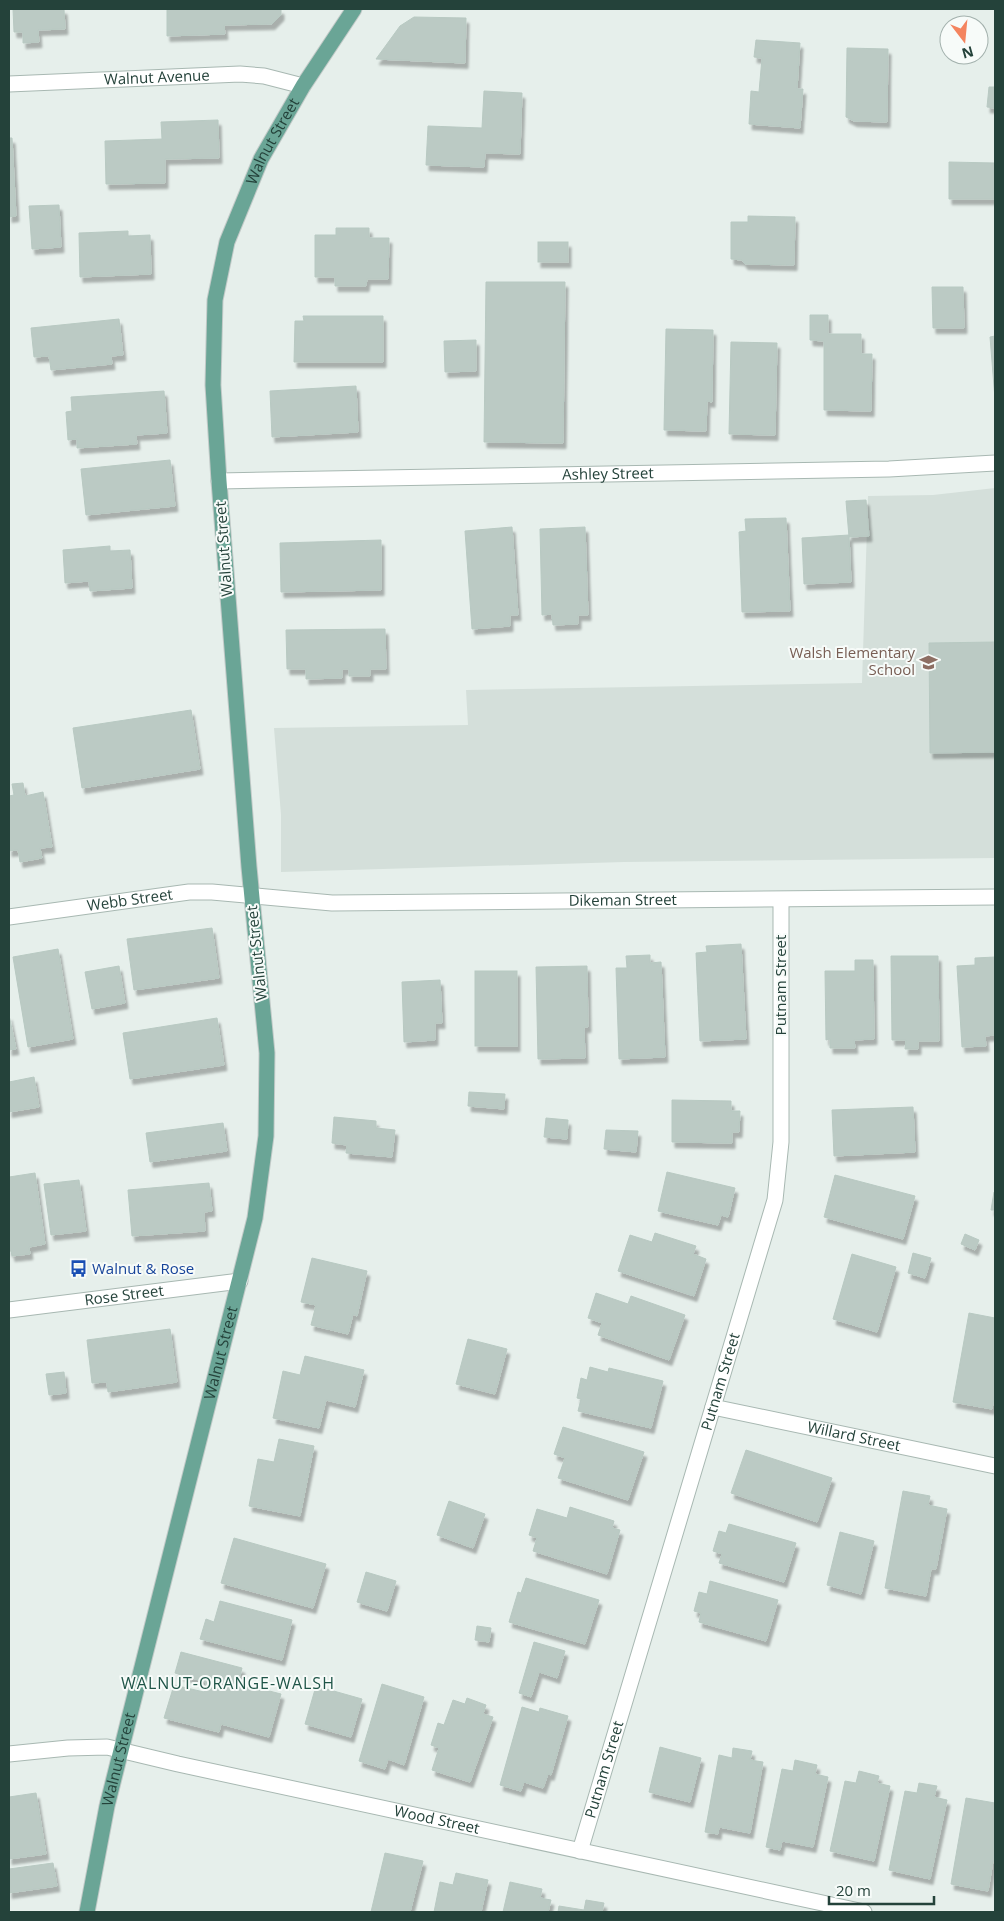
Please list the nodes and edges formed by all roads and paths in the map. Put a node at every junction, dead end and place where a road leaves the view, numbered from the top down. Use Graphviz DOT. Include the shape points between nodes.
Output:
graph roads {
  1 [pos="354,9"];
  2 [pos="9,84"];
  3 [pos="303,86"];
  4 [pos="995,462"];
  5 [pos="219,481"];
  6 [pos="252,896"];
  7 [pos="995,897"];
  8 [pos="781,900"];
  9 [pos="9,917"];
  10 [pos="240,1281"];
  11 [pos="9,1310"];
  12 [pos="713,1406"];
  13 [pos="995,1466"];
  14 [pos="121,1749"];
  15 [pos="9,1754"];
  16 [pos="580,1851"];
  17 [pos="87,1912"];
  18 [pos="864,1912"];
  1 -- 3 [label="main road, Walnut Street"];
  2 -- 3 [label="street, Walnut Avenue" via="240,74 264,76"];
  3 -- 5 [label="main road, Walnut Street" via="247,188 219,274 213,334"];
  4 -- 5 [label="street, Ashley Street" via="878,469"];
  5 -- 6 [label="main road, Walnut Street"];
  6 -- 8 [label="street, Dikeman Street" via="332,903"];
  6 -- 9 [label="street, Webb Street" via="189,892"];
  6 -- 10 [label="main road, Walnut Street" via="266,1036 268,1106 260,1190"];
  7 -- 8 [label="street, Dikeman Street"];
  8 -- 12 [label="street, Putnam Street" via="780,1170 769,1223"];
  10 -- 11 [label="street, Rose Street"];
  10 -- 14 [label="main road, Walnut Street"];
  12 -- 13 [label="street, Willard Street"];
  12 -- 16 [label="street, Putnam Street"];
  14 -- 15 [label="street, Wood Street" via="90,1746"];
  14 -- 16 [label="street, Wood Street"];
  14 -- 17 [label="main road, Walnut Street"];
  16 -- 18 [label="street, Wood Street"];
}
